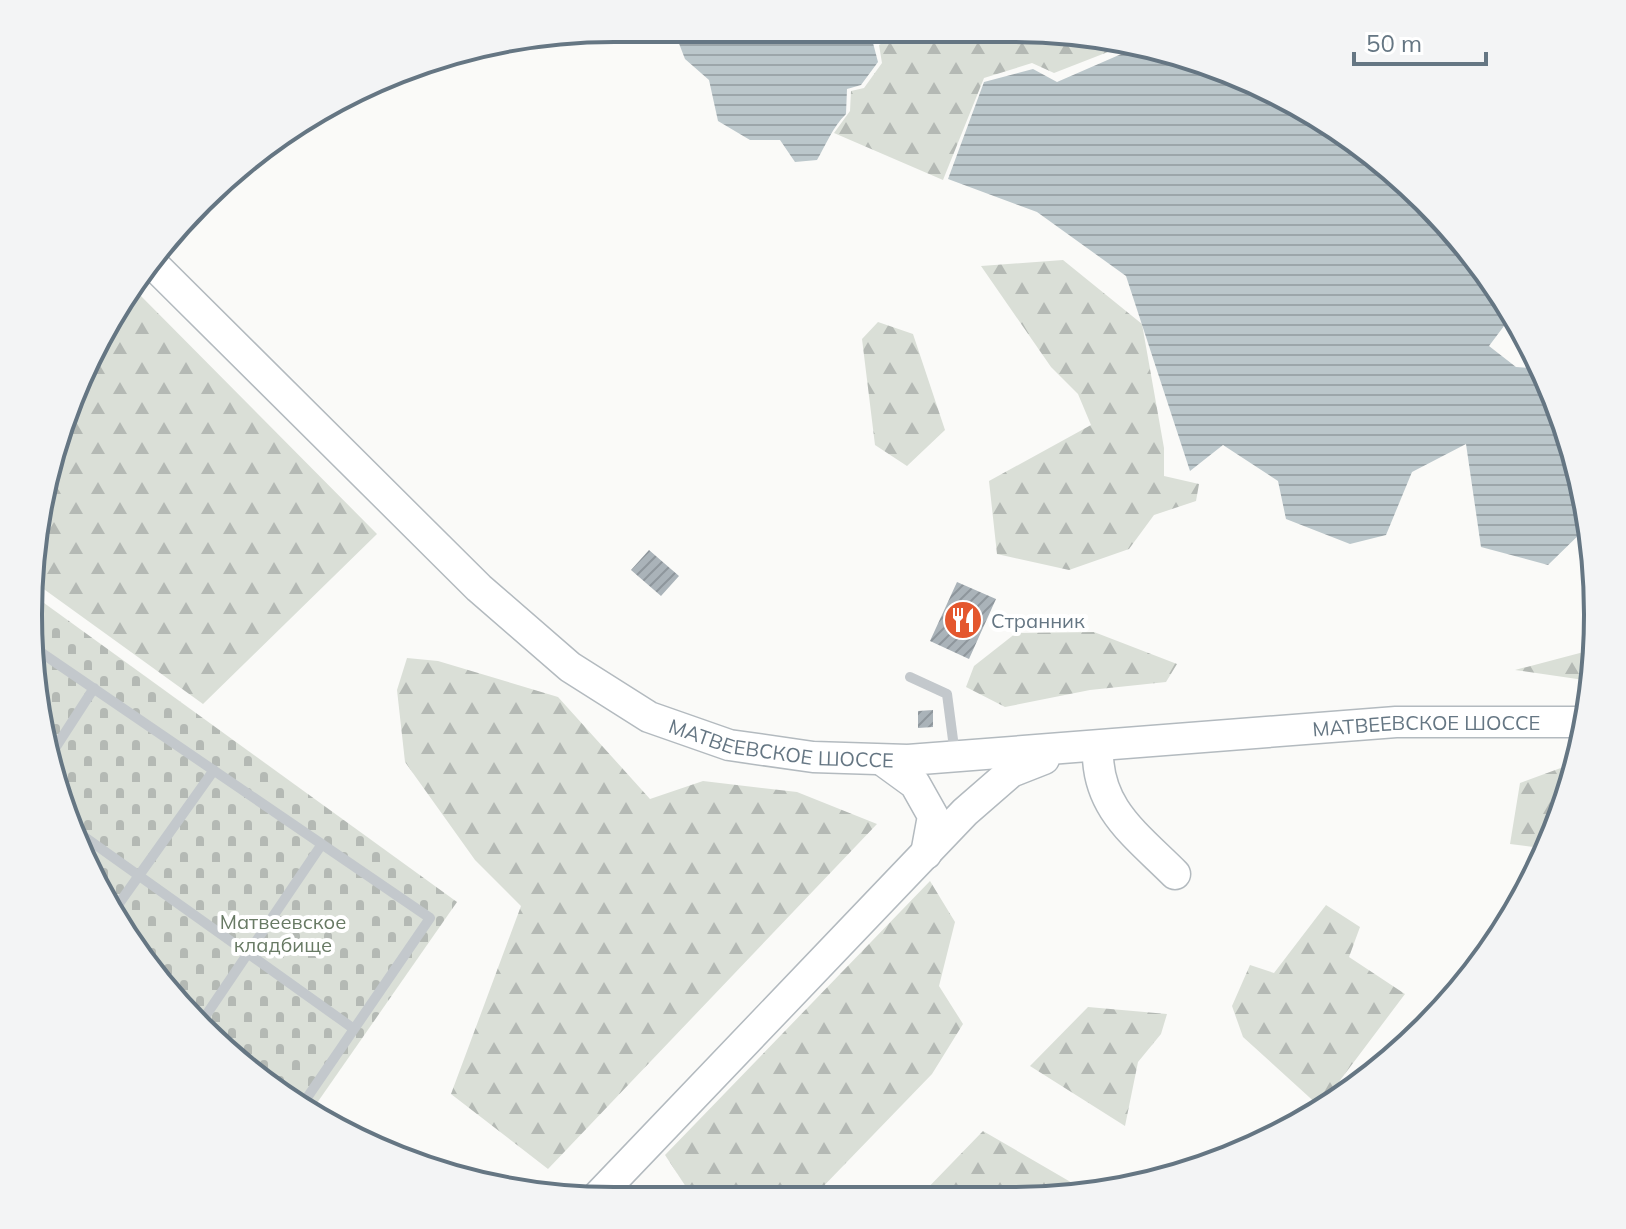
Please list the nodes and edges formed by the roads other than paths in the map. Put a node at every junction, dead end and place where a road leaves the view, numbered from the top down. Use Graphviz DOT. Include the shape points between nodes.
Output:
graph roads {
  1 [pos="158,269"];
  2 [pos="43,654"];
  3 [pos="910,677"];
  4 [pos="94,688"];
  5 [pos="1574,722"];
  6 [pos="57,744"];
  7 [pos="1085,747"];
  8 [pos="955,757"];
  9 [pos="882,760"];
  10 [pos="214,770"];
  11 [pos="88,840"];
  12 [pos="322,844"];
  13 [pos="926,854"];
  14 [pos="1175,874"];
  15 [pos="139,875"];
  16 [pos="120,902"];
  17 [pos="248,954"];
  18 [pos="206,1015"];
  19 [pos="354,1029"];
  20 [pos="307,1098"];
  21 [pos="607,1187"];
  1 -- 9 [label="main road, МАТВЕЕВСКОЕ ШОССЕ" via="479,588 570,667 649,717 729,745"];
  2 -- 4 [label="lane"];
  3 -- 8 [label="lane" via="947,694"];
  4 -- 6 [label="lane"];
  4 -- 10 [label="lane"];
  5 -- 7 [label="main road, МАТВЕЕВСКОЕ ШОССЕ" via="1396,722"];
  7 -- 8 [label="main road, МАТВЕЕВСКОЕ ШОССЕ"];
  7 -- 13 [label="main road" via="1011,772"];
  7 -- 14 [label="main road" via="1105,797"];
  8 -- 9 [label="main road, МАТВЕЕВСКОЕ ШОССЕ"];
  9 -- 13 [label="main road" via="915,784 933,816"];
  10 -- 12 [label="lane"];
  10 -- 15 [label="lane"];
  11 -- 15 [label="lane"];
  12 -- 17 [label="lane"];
  12 -- 19 [label="lane" via="430,918"];
  13 -- 21 [label="main road"];
  15 -- 16 [label="lane"];
  15 -- 17 [label="lane"];
  17 -- 18 [label="lane"];
  17 -- 19 [label="lane"];
  19 -- 20 [label="lane"];
}
